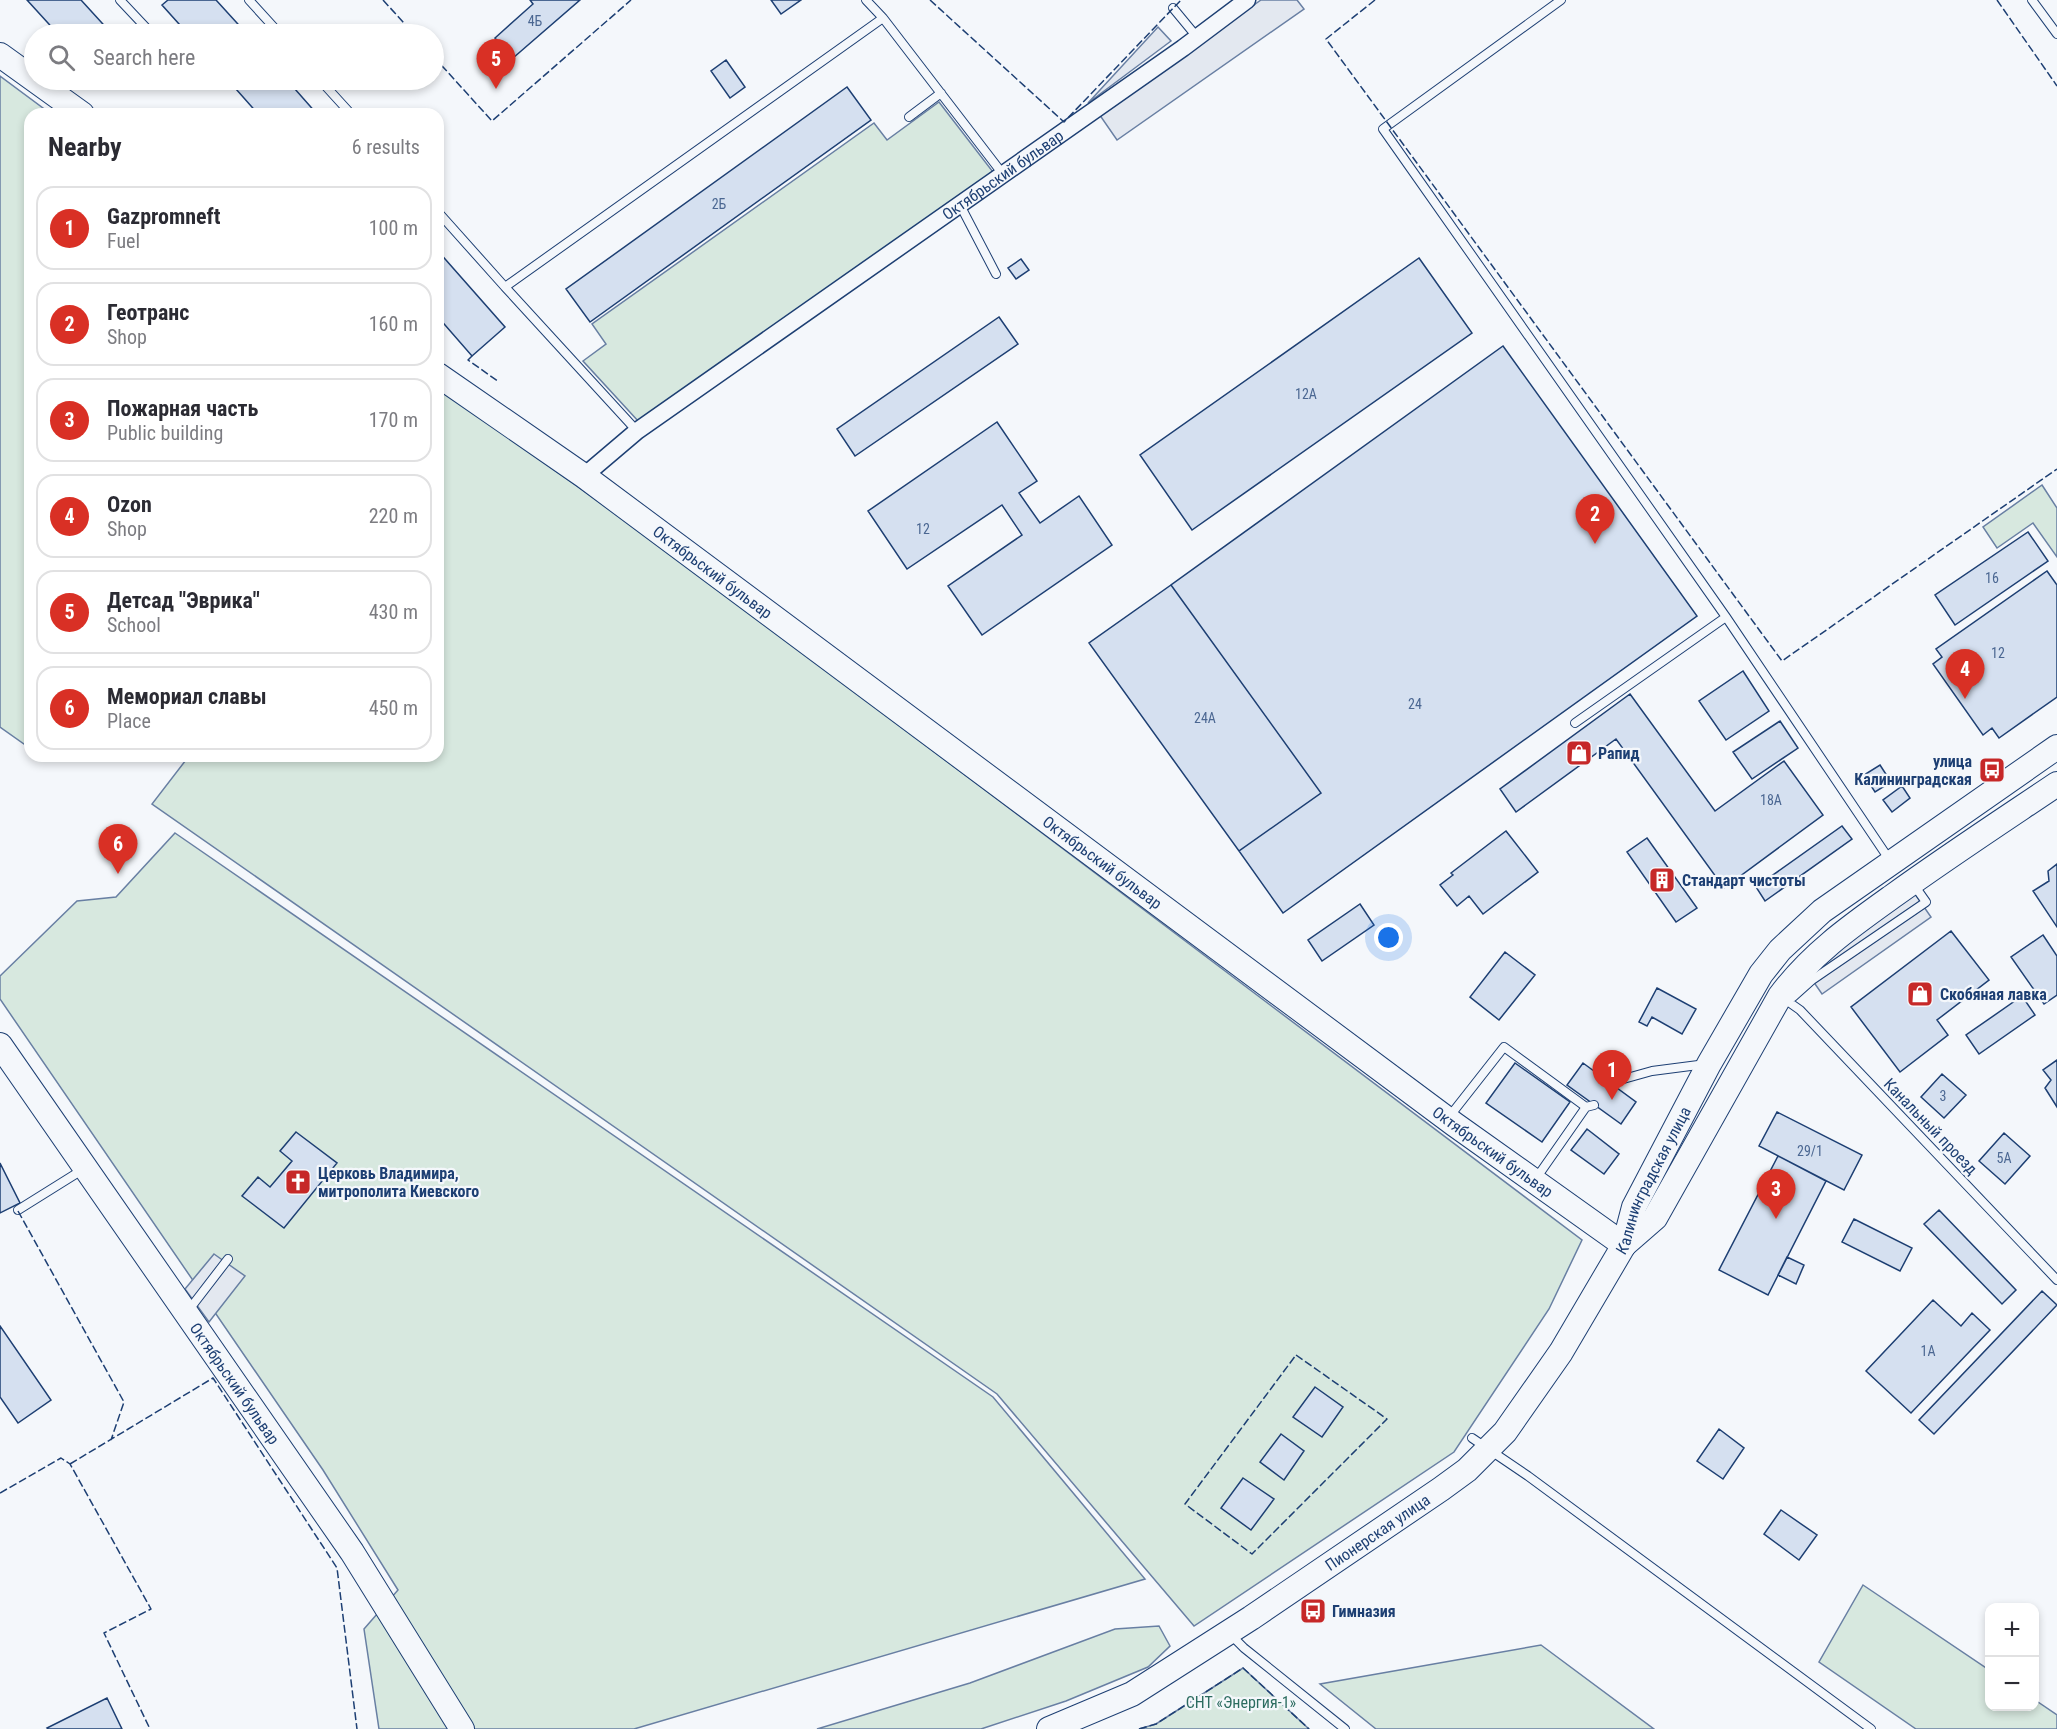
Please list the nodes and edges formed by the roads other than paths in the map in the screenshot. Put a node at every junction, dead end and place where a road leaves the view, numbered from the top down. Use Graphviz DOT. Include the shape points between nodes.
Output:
graph roads {
  1 [pos="120,0"];
  2 [pos="249,0"];
  3 [pos="866,0"];
  4 [pos="1247,0"];
  5 [pos="1561,0"];
  6 [pos="2032,0"];
  7 [pos="1173,9"];
  8 [pos="883,18"];
  9 [pos="143,24"];
  10 [pos="271,24"];
  11 [pos="2057,34"];
  12 [pos="1197,37"];
  13 [pos="0,55"];
  14 [pos="24,72"];
  15 [pos="49,90"];
  16 [pos="329,90"];
  17 [pos="941,93"];
  18 [pos="74,108"];
  19 [pos="346,108"];
  20 [pos="909,117"];
  21 [pos="1002,173"];
  22 [pos="959,203"];
  23 [pos="444,219"];
  24 [pos="996,274"];
  25 [pos="505,286"];
  26 [pos="444,379"];
  27 [pos="637,430"];
  28 [pos="584,476"];
  29 [pos="1726,617"];
  30 [pos="1575,723"];
  31 [pos="2057,747"];
  32 [pos="2057,784"];
  33 [pos="1891,862"];
  34 [pos="1784,998"];
  35 [pos="0,1045"];
  36 [pos="1709,1064"];
  37 [pos="1609,1083"];
  38 [pos="1447,1119"];
  39 [pos="85,1168"];
  40 [pos="1535,1181"];
  41 [pos="18,1210"];
  42 [pos="1624,1245"];
  43 [pos="228,1259"];
  44 [pos="2057,1280"];
  45 [pos="186,1313"];
  46 [pos="1481,1443"];
  47 [pos="1229,1633"];
  48 [pos="462,1729"];
  49 [pos="1049,1729"];
  50 [pos="1345,1729"];
  51 [pos="1871,1729"];
  1 -- 9 [label="lane"];
  2 -- 10 [label="lane"];
  3 -- 8 [label="lane"];
  4 -- 12 [label="street, Октябрьский бульвар"];
  5 -- 29 [label="lane" via="1383,129"];
  6 -- 11 [label="lane"];
  7 -- 12 [label="lane"];
  8 -- 17 [label="lane"];
  8 -- 25 [label="lane"];
  12 -- 21 [label="street, Октябрьский бульвар"];
  13 -- 14 [label="street"];
  15 -- 18 [label="street"];
  16 -- 19 [label="lane"];
  17 -- 20 [label="lane"];
  17 -- 21 [label="lane"];
  21 -- 22 [label="street, Октябрьский бульвар"];
  22 -- 24 [label="lane"];
  22 -- 27 [label="street, Октябрьский бульвар"];
  23 -- 25 [label="lane"];
  25 -- 27 [label="lane"];
  26 -- 28 [label="street, Октябрьский бульвар"];
  27 -- 28 [label="street, Октябрьский бульвар"];
  28 -- 38 [label="street, Октябрьский бульвар"];
  29 -- 30 [label="lane"];
  29 -- 33 [label="lane"];
  31 -- 33 [label="street, Калининградская улица"];
  32 -- 34 [label="street, Калининградская улица" via="1844,931 1795,975"];
  33 -- 36 [label="street, Калининградская улица" via="1822,911 1780,950 1761,974"];
  34 -- 42 [label="street, Калининградская улица" via="1655,1218"];
  34 -- 44 [label="lane, Канальный проезд" via="1800,1010"];
  35 -- 39 [label="street, Октябрьский бульвар"];
  36 -- 37 [label="lane" via="1652,1071"];
  36 -- 42 [label="street, Калининградская улица" via="1634,1207"];
  38 -- 40 [label="street, Октябрьский бульвар"];
  38 -- 40 [label="lane" via="1504,1047 1590,1106"];
  39 -- 41 [label="lane"];
  39 -- 45 [label="street, Октябрьский бульвар"];
  40 -- 42 [label="street, Октябрьский бульвар"];
  42 -- 46 [label="street, Пионерская улица" via="1520,1414"];
  43 -- 45 [label="lane"];
  45 -- 48 [label="street, Октябрьский бульвар" via="352,1552"];
  46 -- 47 [label="street, Пионерская улица" via="1467,1470"];
  46 -- 51 [label="lane"];
  47 -- 49 [label="street, Пионерская улица" via="1132,1694"];
  47 -- 50 [label="lane"];
}
